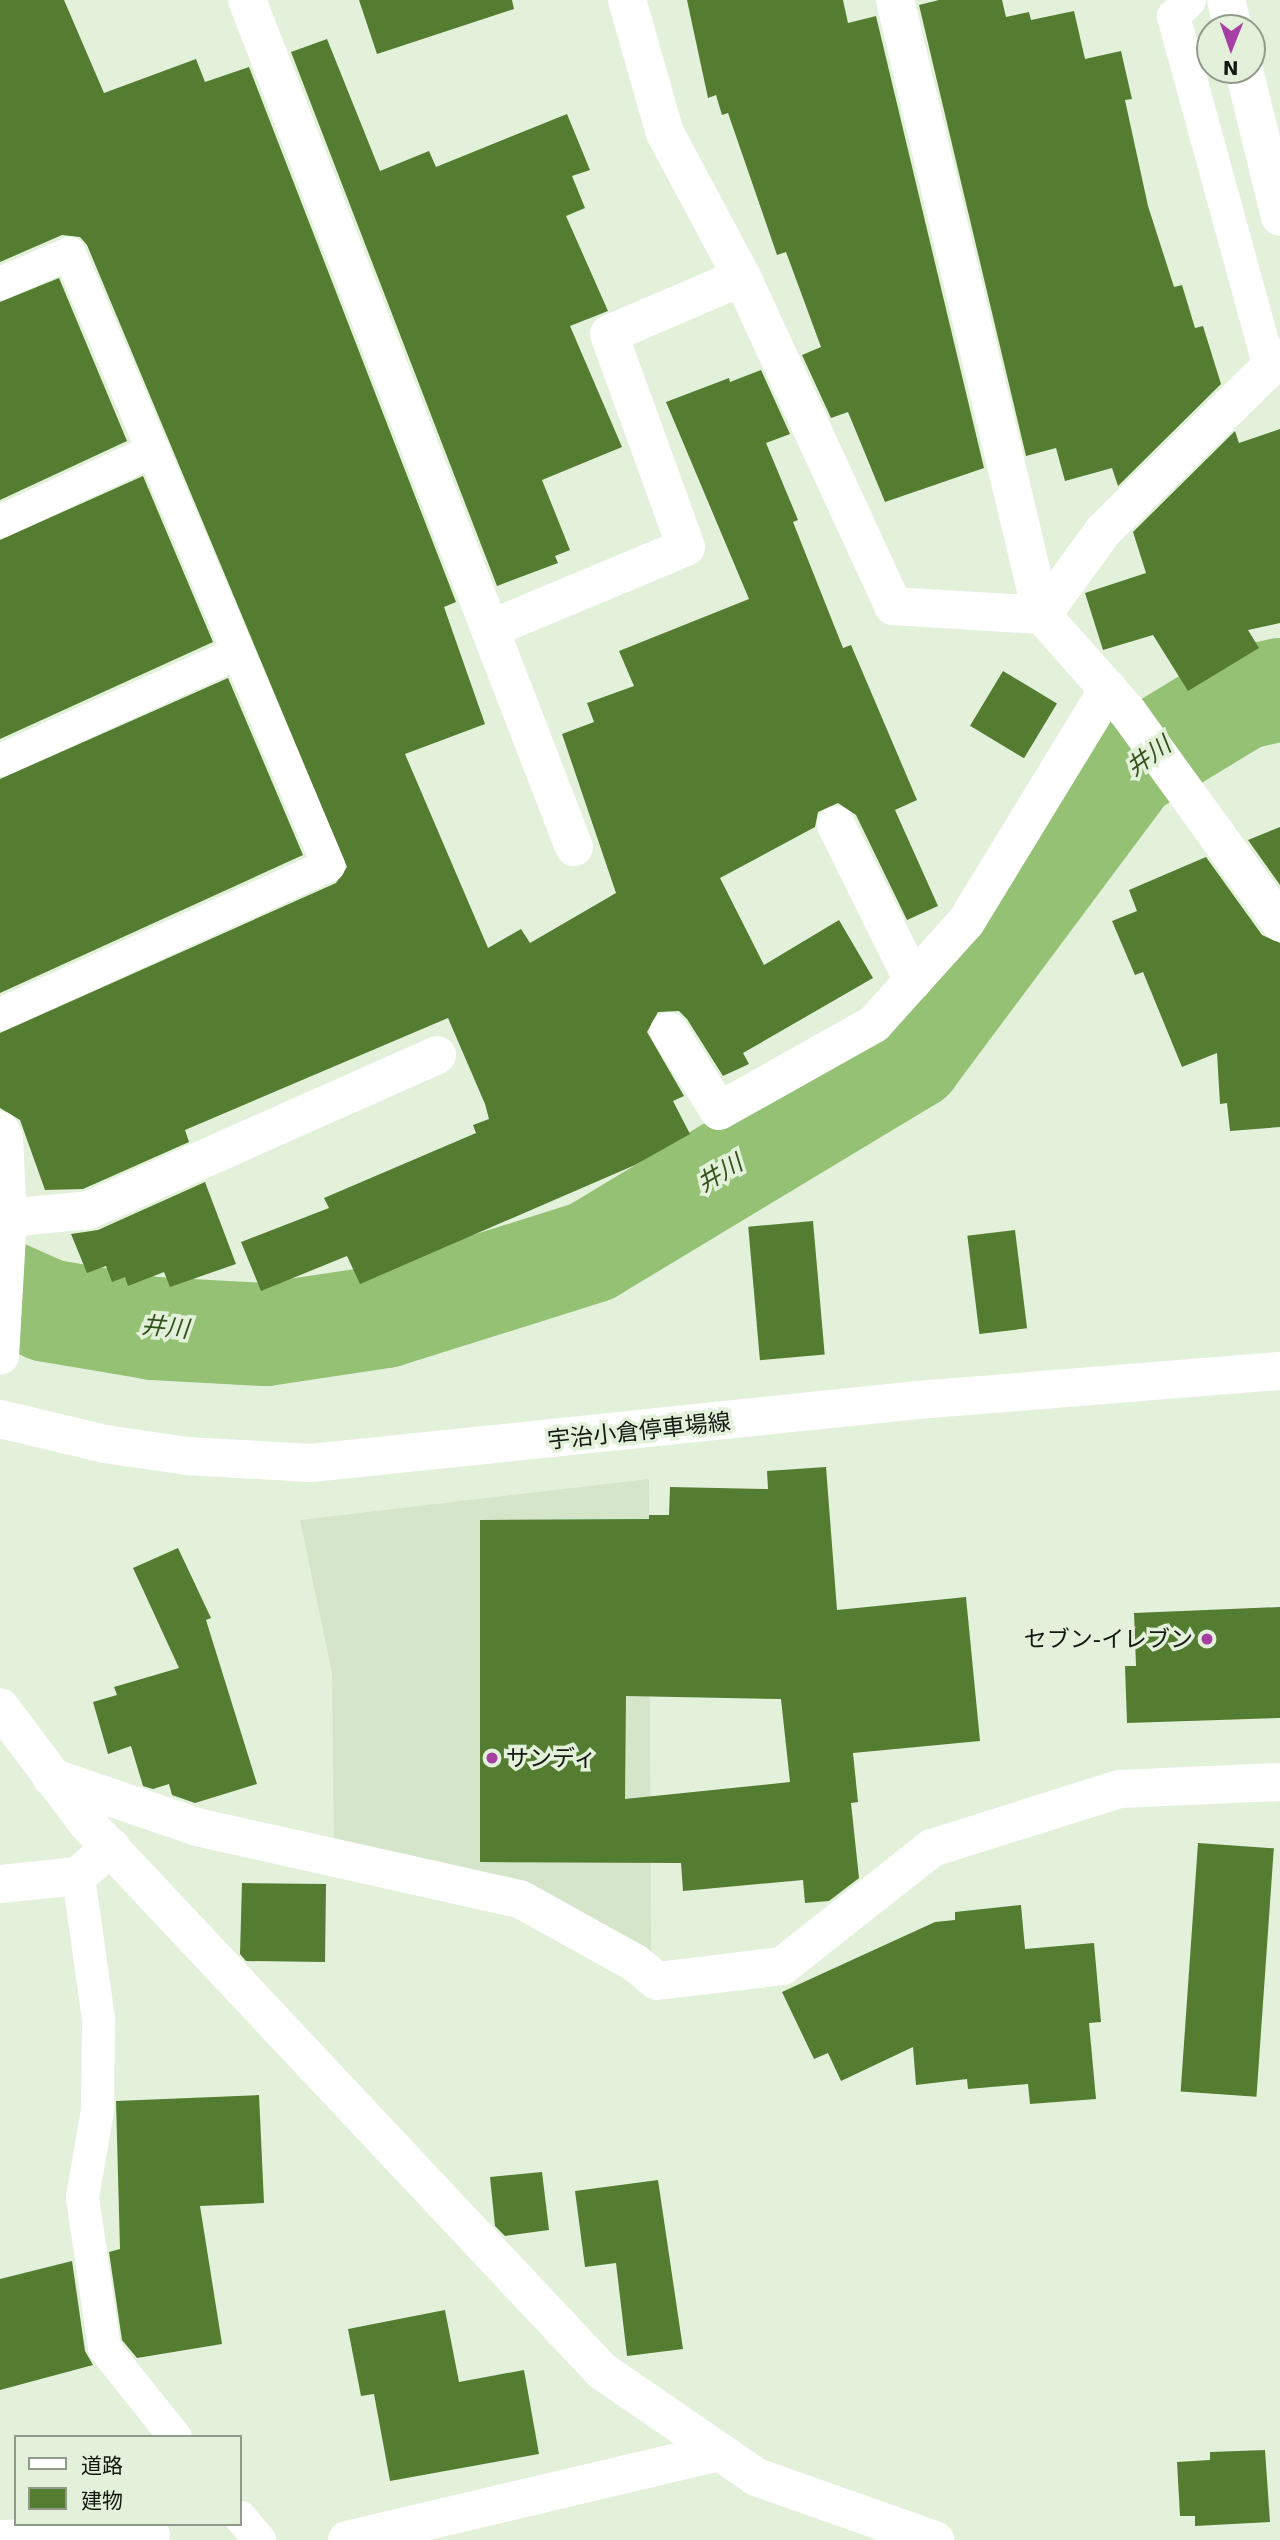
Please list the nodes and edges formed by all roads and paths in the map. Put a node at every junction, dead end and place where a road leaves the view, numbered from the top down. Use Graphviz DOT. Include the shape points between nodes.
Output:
graph roads {
  1 [pos="247,0"];
  2 [pos="626,0"];
  3 [pos="895,0"];
  4 [pos="1189,0"];
  5 [pos="1247,84"];
  6 [pos="1280,218"];
  7 [pos="743,277"];
  8 [pos="0,283"];
  9 [pos="1277,359"];
  10 [pos="153,450"];
  11 [pos="0,521"];
  12 [pos="1042,615"];
  13 [pos="490,629"];
  14 [pos="239,652"];
  15 [pos="1117,700"];
  16 [pos="0,761"];
  17 [pos="836,825"];
  18 [pos="574,847"];
  19 [pos="1280,922"];
  20 [pos="913,981"];
  21 [pos="0,1014"];
  22 [pos="669,1031"];
  23 [pos="438,1055"];
  24 [pos="0,1130"];
  25 [pos="7,1234"];
  26 [pos="1,1349"];
  27 [pos="1280,1371"];
  28 [pos="0,1419"];
  29 [pos="0,1707"];
  30 [pos="51,1777"];
  31 [pos="1280,1782"];
  32 [pos="111,1847"];
  33 [pos="78,1876"];
  34 [pos="0,1884"];
  35 [pos="173,2435"];
  36 [pos="719,2452"];
  37 [pos="242,2519"];
  38 [pos="151,2535"];
  39 [pos="0,2539"];
  40 [pos="259,2540"];
  41 [pos="347,2540"];
  42 [pos="935,2540"];
  1 -- 13 [label="street"];
  2 -- 7 [label="street" via="665,133"];
  3 -- 12 [label="street"];
  4 -- 9 [label="lane" via="1173,16"];
  5 -- 6 [label="street"];
  7 -- 12 [label="street" via="893,606"];
  7 -- 13 [label="street" via="609,334 686,547"];
  8 -- 10 [label="lane" via="69,253"];
  9 -- 12 [label="street" via="1104,530"];
  10 -- 11 [label="lane"];
  10 -- 14 [label="lane"];
  12 -- 15 [label="street"];
  13 -- 18 [label="street"];
  14 -- 16 [label="lane"];
  14 -- 21 [label="lane" via="328,865"];
  15 -- 19 [label="street"];
  15 -- 20 [label="street" via="966,922"];
  17 -- 20 [label="street"];
  20 -- 22 [label="street" via="874,1024 719,1111"];
  23 -- 25 [label="street" via="89,1210"];
  24 -- 25 [label="street"];
  25 -- 26 [label="street"];
  27 -- 28 [label="street, 宇治小倉停車場線" via="918,1400 312,1463 187,1456 105,1444"];
  29 -- 30 [label="street"];
  30 -- 31 [label="street" via="197,1827 520,1899 635,1963 657,1981 782,1966 932,1848 1119,1788"];
  30 -- 32 [label="street"];
  32 -- 33 [label="street"];
  32 -- 36 [label="street" via="602,2371"];
  33 -- 34 [label="street"];
  33 -- 35 [label="lane" via="98,2018 97,2110 82,2197 104,2348"];
  36 -- 41 [label="street"];
  36 -- 42 [label="street" via="756,2477"];
  37 -- 40 [label="lane"];
  38 -- 39 [label="street"];
}
